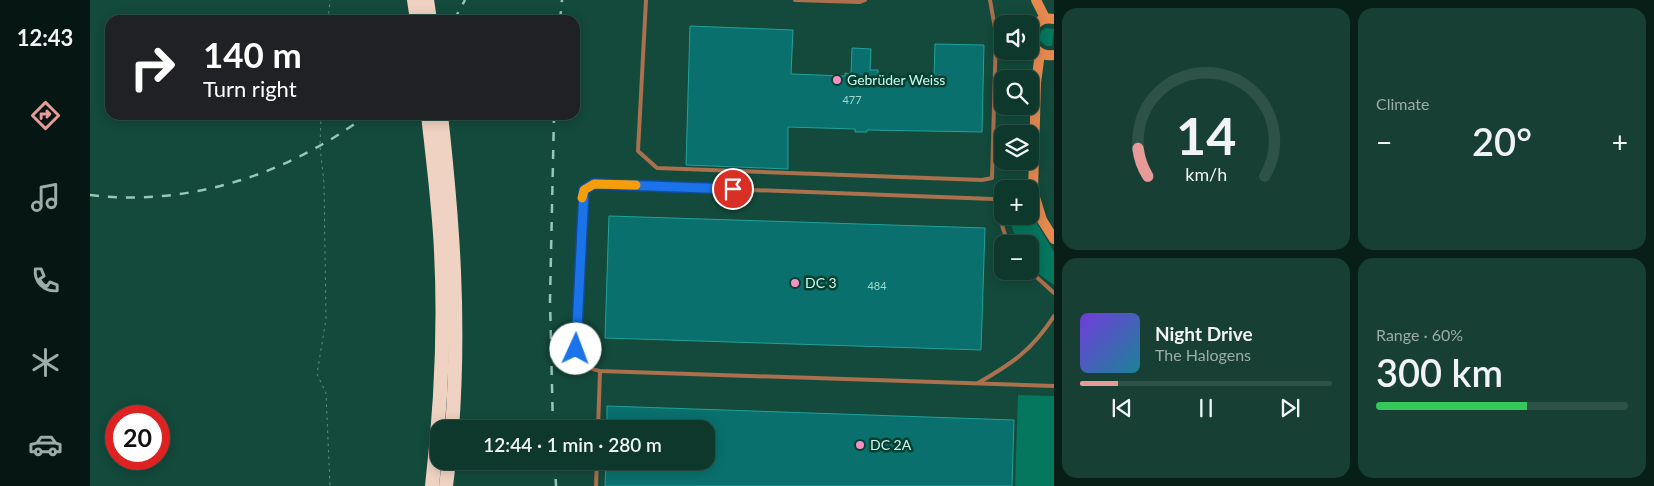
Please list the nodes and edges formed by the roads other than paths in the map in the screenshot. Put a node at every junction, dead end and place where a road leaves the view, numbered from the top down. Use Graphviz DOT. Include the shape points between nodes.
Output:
graph roads {
  1 [pos="414,0"];
  2 [pos="427,0"];
  3 [pos="646,0"];
  4 [pos="795,0"];
  5 [pos="865,0"];
  6 [pos="990,0"];
  7 [pos="1036,0"];
  8 [pos="416,15"];
  9 [pos="429,15"];
  10 [pos="1050,18"];
  11 [pos="994,23"];
  12 [pos="1040,53"];
  13 [pos="1054,55"];
  14 [pos="995,60"];
  15 [pos="428,120"];
  16 [pos="442,120"];
  17 [pos="1032,180"];
  18 [pos="994,199"];
  19 [pos="1039,211"];
  20 [pos="1054,239"];
  21 [pos="1039,279"];
  22 [pos="1054,293"];
  23 [pos="1054,316"];
  24 [pos="600,371"];
  25 [pos="978,383"];
  26 [pos="1054,386"];
  27 [pos="452,420"];
  28 [pos="598,420"];
  29 [pos="448,470"];
  30 [pos="597,470"];
  31 [pos="432,486"];
  32 [pos="446,486"];
  33 [pos="596,486"];
  1 -- 8 [label="highway"];
  2 -- 9 [label="highway"];
  3 -- 14 [label="lane" via="638,151 657,168 972,180 992,178"];
  4 -- 5 [label="lane"];
  6 -- 11 [label="lane"];
  7 -- 10 [label="main road"];
  12 -- 13 [label="main road"];
  12 -- 17 [label="main road"];
  15 -- 31 [label="highway" via="441,249 443,308 441,392"];
  16 -- 27 [label="highway" via="456,294"];
  18 -- 24 [label="lane" via="588,186 582,200 576,349 579,360 587,368"];
  19 -- 20 [label="main road"];
  21 -- 22 [label="lane"];
  23 -- 25 [label="lane" via="1029,349"];
  24 -- 25 [label="lane"];
  24 -- 28 [label="lane"];
  25 -- 26 [label="lane"];
  29 -- 32 [label="highway"];
  30 -- 33 [label="lane"];
}
